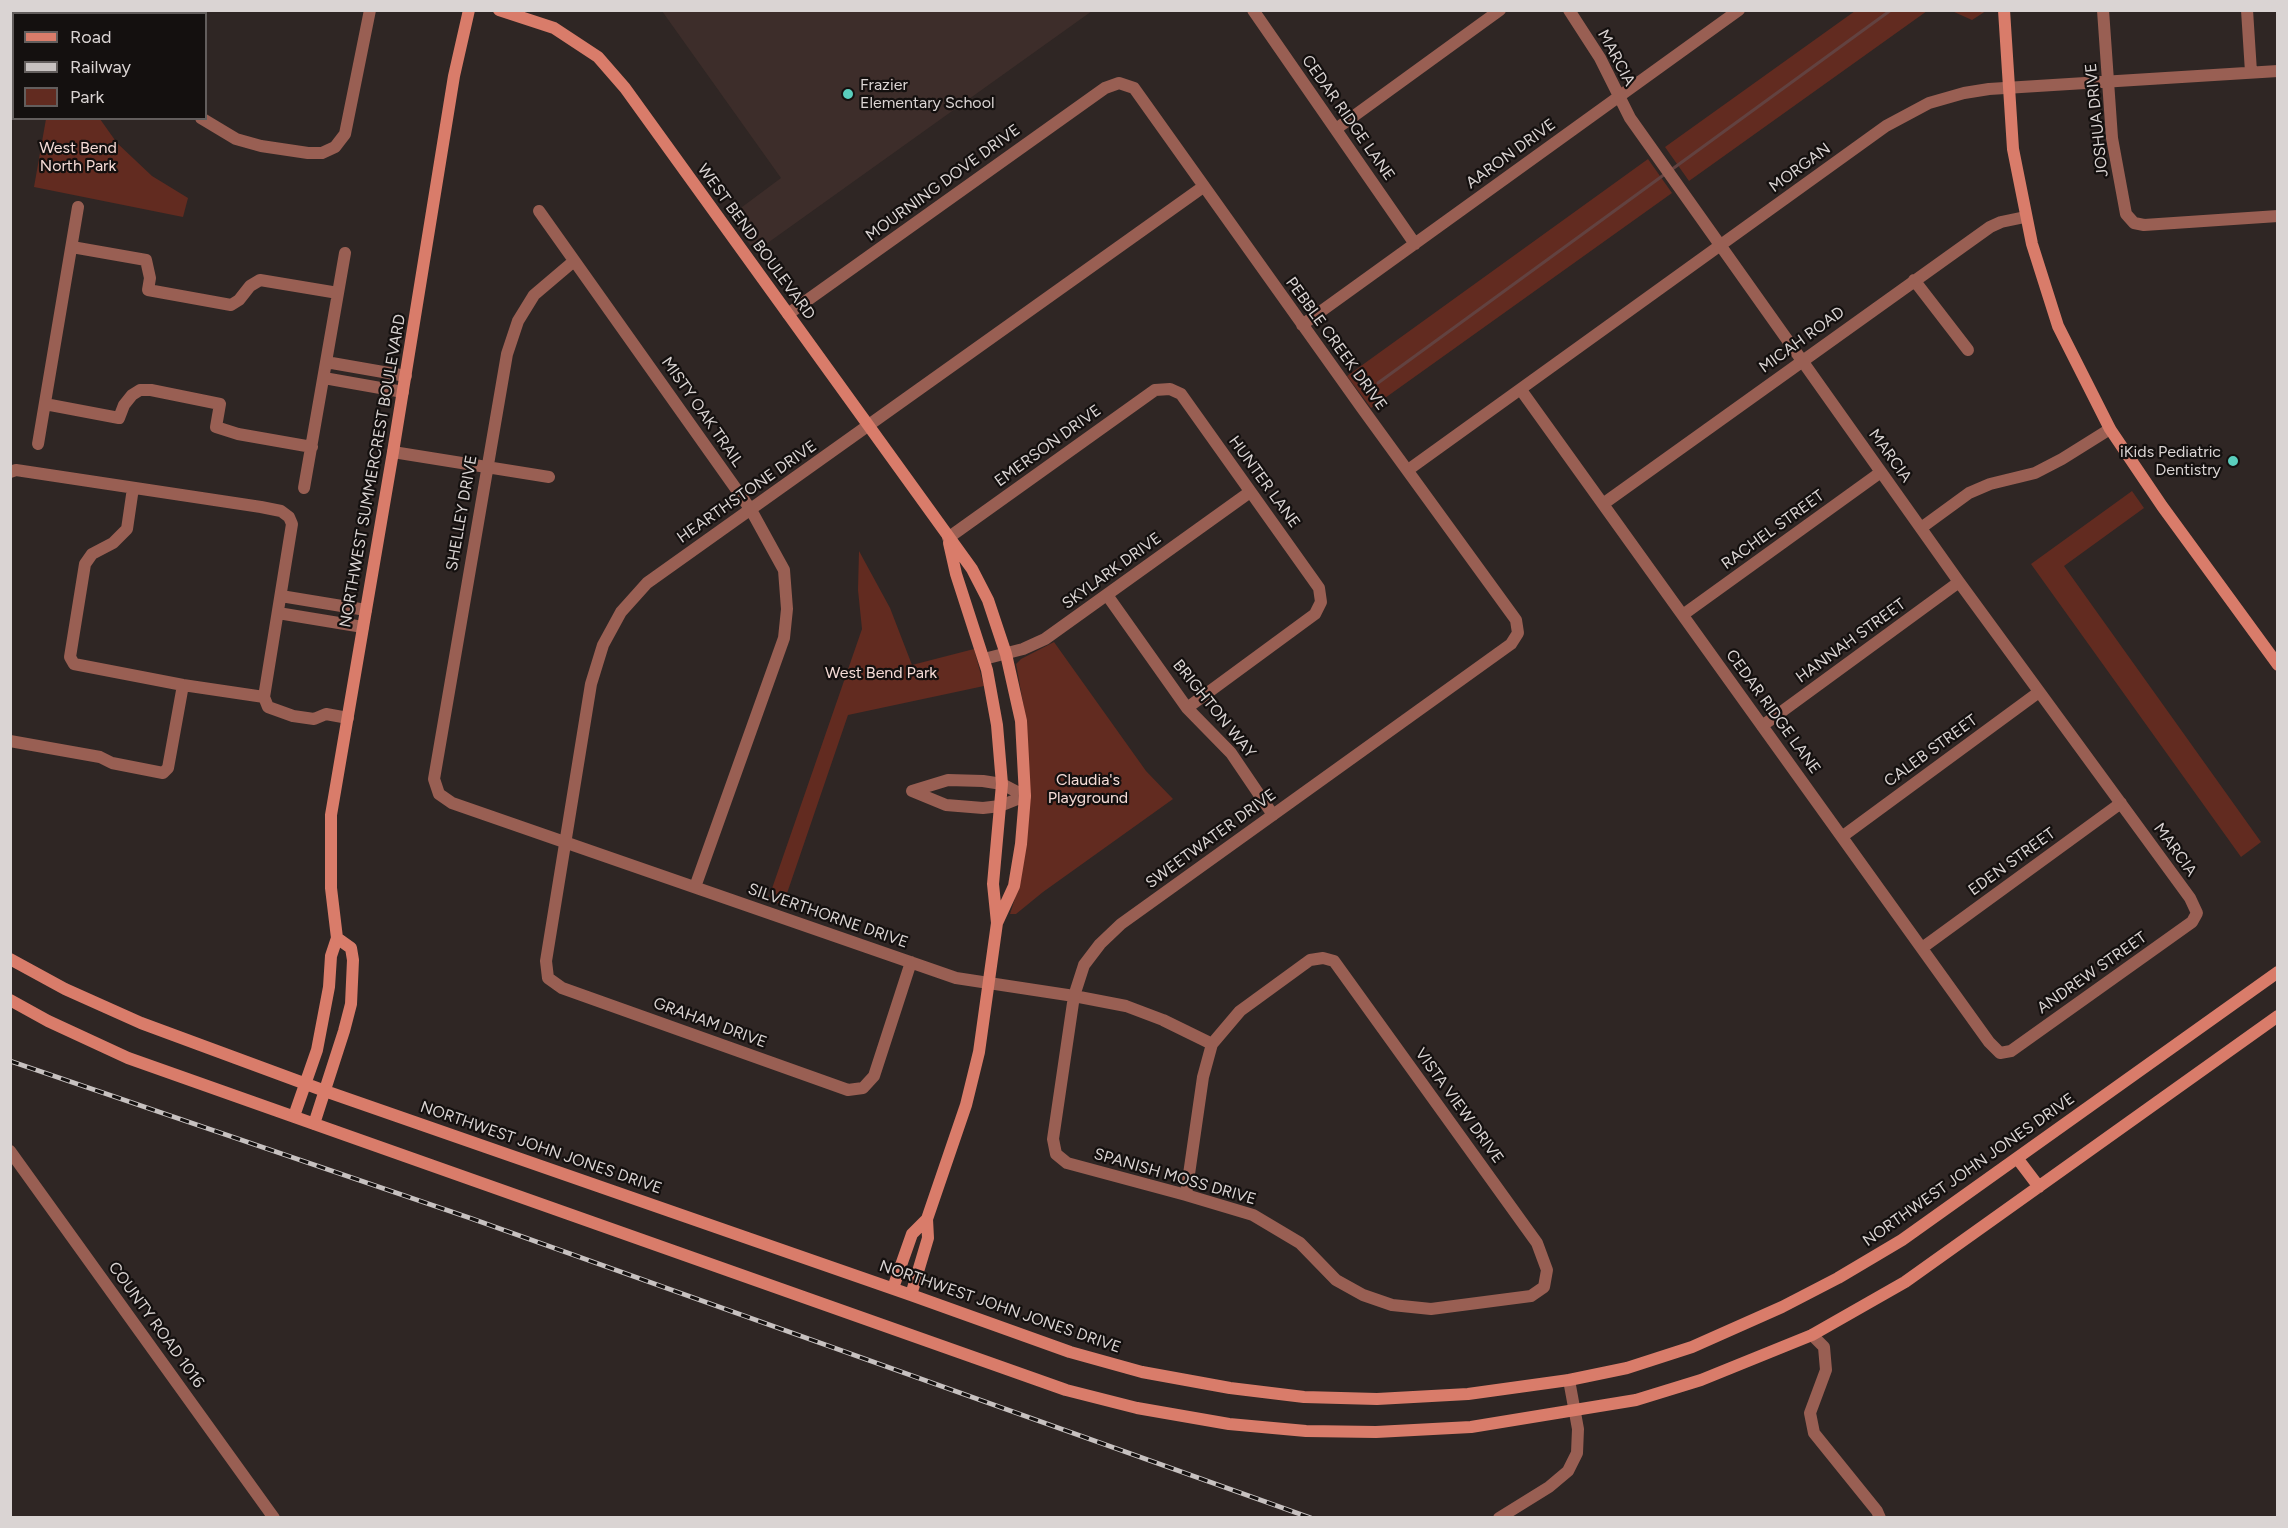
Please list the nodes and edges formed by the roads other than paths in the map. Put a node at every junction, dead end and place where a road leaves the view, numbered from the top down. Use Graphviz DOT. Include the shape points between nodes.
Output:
graph roads {
  1 [pos="370,10"];
  2 [pos="469,10"];
  3 [pos="499,10"];
  4 [pos="1500,10"];
  5 [pos="1569,10"];
  6 [pos="1739,10"];
  7 [pos="2004,10"];
  8 [pos="2103,10"];
  9 [pos="2247,10"];
  10 [pos="1255,11"];
  11 [pos="2277,71"];
  12 [pos="2251,72"];
  13 [pos="2108,82"];
  14 [pos="1119,83"];
  15 [pos="2008,87"];
  16 [pos="1619,97"];
  17 [pos="204,120"];
  18 [pos="1336,129"];
  19 [pos="1203,187"];
  20 [pos="78,207"];
  21 [pos="539,211"];
  22 [pos="2277,216"];
  23 [pos="2025,217"];
  24 [pos="1415,244"];
  25 [pos="1720,246"];
  26 [pos="72,247"];
  27 [pos="345,253"];
  28 [pos="574,261"];
  29 [pos="1914,280"];
  30 [pos="338,293"];
  31 [pos="789,314"];
  32 [pos="1302,325"];
  33 [pos="1968,350"];
  34 [pos="1802,361"];
  35 [pos="326,362"];
  36 [pos="406,376"];
  37 [pos="324,378"];
  38 [pos="1170,389"];
  39 [pos="1521,390"];
  40 [pos="403,393"];
  41 [pos="45,404"];
  42 [pos="868,426"];
  43 [pos="2110,429"];
  44 [pos="38,444"];
  45 [pos="312,447"];
  46 [pos="393,452"];
  47 [pos="487,467"];
  48 [pos="1408,470"];
  49 [pos="10,472"];
  50 [pos="1881,472"];
  51 [pos="549,477"];
  52 [pos="133,488"];
  53 [pos="304,488"];
  54 [pos="1250,492"];
  55 [pos="1603,504"];
  56 [pos="751,510"];
  57 [pos="1921,528"];
  58 [pos="948,538"];
  59 [pos="1959,582"];
  60 [pos="1107,595"];
  61 [pos="281,596"];
  62 [pos="366,610"];
  63 [pos="278,612"];
  64 [pos="1684,614"];
  65 [pos="363,627"];
  66 [pos="1518,633"];
  67 [pos="1006,654"];
  68 [pos="984,659"];
  69 [pos="2277,665"];
  70 [pos="183,685"];
  71 [pos="2039,692"];
  72 [pos="264,697"];
  73 [pos="1187,708"];
  74 [pos="348,718"];
  75 [pos="1762,726"];
  76 [pos="10,741"];
  77 [pos="1002,784"];
  78 [pos="439,794"];
  79 [pos="1025,796"];
  80 [pos="2121,803"];
  81 [pos="1000,806"];
  82 [pos="1273,815"];
  83 [pos="1843,836"];
  84 [pos="567,843"];
  85 [pos="695,887"];
  86 [pos="2197,914"];
  87 [pos="997,923"];
  88 [pos="338,938"];
  89 [pos="1922,948"];
  90 [pos="10,959"];
  91 [pos="911,962"];
  92 [pos="2277,972"];
  93 [pos="548,978"];
  94 [pos="989,984"];
  95 [pos="1074,996"];
  96 [pos="10,1000"];
  97 [pos="2277,1016"];
  98 [pos="1212,1044"];
  99 [pos="2000,1053"];
  100 [pos="306,1084"];
  101 [pos="325,1091"];
  102 [pos="294,1116"];
  103 [pos="314,1124"];
  104 [pos="10,1151"];
  105 [pos="1056,1154"];
  106 [pos="2017,1158"];
  107 [pos="2039,1187"];
  108 [pos="1186,1195"];
  109 [pos="927,1219"];
  110 [pos="1544,1287"];
  111 [pos="893,1288"];
  112 [pos="911,1295"];
  113 [pos="1812,1335"];
  114 [pos="1569,1380"];
  115 [pos="1574,1411"];
  116 [pos="274,1518"];
  117 [pos="1499,1518"];
  118 [pos="1880,1518"];
  1 -- 17 [label="street" via="345,134 335,147 322,153 308,153 261,146 236,139"];
  2 -- 36 [label="main road, NORTHWEST SUMMERCREST BOULEVARD" via="454,76"];
  3 -- 31 [label="main road, WEST BEND BOULEVARD" via="554,28 598,57 625,88"];
  4 -- 18 [label="street"];
  5 -- 16 [label="street, MARCIA"];
  6 -- 16 [label="street, AARON DRIVE"];
  7 -- 15 [label="main road"];
  8 -- 13 [label="street, JOSHUA DRIVE"];
  9 -- 12 [label="street"];
  10 -- 18 [label="street, CEDAR RIDGE LANE"];
  11 -- 12 [label="street, MORGAN"];
  12 -- 13 [label="street, MORGAN"];
  13 -- 15 [label="street, MORGAN"];
  13 -- 22 [label="street, JOSHUA DRIVE" via="2112,138 2126,214 2134,223"];
  14 -- 19 [label="street, PEBBLE CREEK DRIVE" via="1134,88"];
  14 -- 31 [label="street, MOURNING DOVE DRIVE" via="1105,88"];
  15 -- 23 [label="main road" via="2013,149"];
  15 -- 25 [label="street, MORGAN" via="1929,103 1886,126"];
  16 -- 24 [label="street, AARON DRIVE"];
  16 -- 25 [label="street, MARCIA"];
  18 -- 24 [label="street, CEDAR RIDGE LANE"];
  19 -- 32 [label="street, PEBBLE CREEK DRIVE"];
  19 -- 42 [label="street, HEARTHSTONE DRIVE"];
  20 -- 26 [label="street"];
  21 -- 28 [label="street, MISTY OAK TRAIL"];
  23 -- 29 [label="street, MICAH ROAD" via="1990,226"];
  23 -- 43 [label="main road" via="2058,326"];
  24 -- 32 [label="street, AARON DRIVE"];
  25 -- 34 [label="street, MARCIA"];
  25 -- 39 [label="street, MORGAN"];
  26 -- 30 [label="street" via="146,260 148,290 231,305 260,280"];
  26 -- 41 [label="street"];
  27 -- 30 [label="street"];
  28 -- 47 [label="street, SHELLEY DRIVE" via="534,295 518,321 507,354"];
  28 -- 56 [label="street, MISTY OAK TRAIL"];
  29 -- 33 [label="street"];
  29 -- 34 [label="street, MICAH ROAD"];
  30 -- 35 [label="street"];
  31 -- 42 [label="main road, WEST BEND BOULEVARD"];
  32 -- 48 [label="street, PEBBLE CREEK DRIVE"];
  34 -- 50 [label="street, MARCIA"];
  34 -- 55 [label="street, MICAH ROAD"];
  35 -- 36 [label="street"];
  35 -- 37 [label="street"];
  36 -- 40 [label="main road, NORTHWEST SUMMERCREST BOULEVARD"];
  37 -- 40 [label="street"];
  37 -- 45 [label="street"];
  38 -- 54 [label="street, HUNTER LANE" via="1181,394"];
  38 -- 58 [label="street, EMERSON DRIVE" via="1155,390"];
  39 -- 48 [label="street, MORGAN"];
  39 -- 55 [label="street, CEDAR RIDGE LANE"];
  40 -- 46 [label="main road, NORTHWEST SUMMERCREST BOULEVARD"];
  41 -- 44 [label="street"];
  41 -- 45 [label="street" via="119,418 132,395 151,390 220,404 216,427"];
  42 -- 56 [label="street, HEARTHSTONE DRIVE"];
  42 -- 58 [label="main road, WEST BEND BOULEVARD"];
  43 -- 57 [label="street" via="2035,473 1970,493"];
  43 -- 69 [label="main road"];
  45 -- 53 [label="street"];
  46 -- 47 [label="street"];
  46 -- 62 [label="main road, NORTHWEST SUMMERCREST BOULEVARD"];
  47 -- 51 [label="street"];
  47 -- 78 [label="street, SHELLEY DRIVE" via="434,779"];
  48 -- 66 [label="street, PEBBLE CREEK DRIVE" via="1516,620"];
  49 -- 52 [label="street"];
  50 -- 57 [label="street, MARCIA"];
  50 -- 64 [label="street, RACHEL STREET"];
  52 -- 61 [label="street" via="281,511 290,517"];
  52 -- 70 [label="street" via="127,529 113,543 92,554 85,564 70,657 81,667"];
  54 -- 60 [label="street, SKYLARK DRIVE"];
  54 -- 73 [label="street, HUNTER LANE" via="1319,588 1321,602 1315,614"];
  55 -- 64 [label="street, CEDAR RIDGE LANE"];
  56 -- 84 [label="street, HEARTHSTONE DRIVE" via="647,583 621,612 603,645 591,684"];
  56 -- 85 [label="street, MISTY OAK TRAIL" via="784,570 784,638"];
  57 -- 59 [label="street, MARCIA"];
  58 -- 67 [label="main road, WEST BEND BOULEVARD" via="980,584"];
  58 -- 68 [label="main road, WEST BEND BOULEVARD"];
  59 -- 71 [label="street, MARCIA"];
  59 -- 75 [label="street, HANNAH STREET"];
  60 -- 67 [label="street, SKYLARK DRIVE" via="1045,639"];
  60 -- 73 [label="street, BRIGHTON WAY"];
  61 -- 62 [label="street"];
  61 -- 63 [label="street"];
  62 -- 65 [label="main road, NORTHWEST SUMMERCREST BOULEVARD"];
  63 -- 65 [label="street"];
  63 -- 72 [label="street"];
  64 -- 75 [label="street, CEDAR RIDGE LANE"];
  65 -- 74 [label="main road, NORTHWEST SUMMERCREST BOULEVARD"];
  66 -- 82 [label="street, SWEETWATER DRIVE" via="1510,644"];
  67 -- 68 [label="street, SKYLARK DRIVE"];
  67 -- 79 [label="main road, WEST BEND BOULEVARD" via="1021,722"];
  68 -- 77 [label="main road, WEST BEND BOULEVARD" via="997,725"];
  70 -- 72 [label="street"];
  70 -- 76 [label="street" via="168,768 163,773"];
  71 -- 80 [label="street, MARCIA"];
  71 -- 83 [label="street, CALEB STREET"];
  72 -- 74 [label="street" via="268,707 293,716 314,719 326,714"];
  73 -- 82 [label="street, BRIGHTON WAY" via="1231,753"];
  74 -- 88 [label="main road, NORTHWEST SUMMERCREST BOULEVARD" via="331,815 331,888"];
  75 -- 83 [label="street, CEDAR RIDGE LANE"];
  77 -- 79 [label="street"];
  77 -- 81 [label="main road, WEST BEND BOULEVARD"];
  77 -- 81 [label="street" via="948,780 912,791 946,805"];
  78 -- 84 [label="street, SILVERTHORNE DRIVE" via="452,803"];
  79 -- 81 [label="street"];
  79 -- 87 [label="main road, WEST BEND BOULEVARD" via="1014,886"];
  80 -- 86 [label="street, MARCIA" via="2190,898"];
  80 -- 89 [label="street, EDEN STREET"];
  81 -- 87 [label="main road, WEST BEND BOULEVARD" via="993,884"];
  82 -- 95 [label="street, SWEETWATER DRIVE" via="1121,924 1084,965"];
  83 -- 89 [label="street, CEDAR RIDGE LANE"];
  84 -- 85 [label="street, SILVERTHORNE DRIVE"];
  84 -- 93 [label="street, HEARTHSTONE DRIVE" via="546,961"];
  85 -- 91 [label="street, SILVERTHORNE DRIVE"];
  86 -- 99 [label="street, ANDREW STREET" via="2192,922 2021,1044"];
  87 -- 94 [label="main road, WEST BEND BOULEVARD"];
  88 -- 100 [label="main road, NORTHWEST SUMMERCREST BOULEVARD" via="331,956 317,1050"];
  88 -- 101 [label="main road, NORTHWEST SUMMERCREST BOULEVARD" via="351,948 353,980 344,1030"];
  89 -- 99 [label="street, CEDAR RIDGE LANE"];
  90 -- 100 [label="main road, NORTHWEST JOHN JONES DRIVE" via="141,1023"];
  91 -- 93 [label="street, GRAHAM DRIVE" via="874,1076 863,1088 848,1090 562,988"];
  91 -- 94 [label="street, SILVERTHORNE DRIVE" via="956,978"];
  92 -- 106 [label="main road, NORTHWEST JOHN JONES DRIVE"];
  94 -- 95 [label="street, SILVERTHORNE DRIVE"];
  94 -- 109 [label="main road, WEST BEND BOULEVARD" via="966,1105"];
  95 -- 98 [label="street, SILVERTHORNE DRIVE" via="1126,1006"];
  95 -- 105 [label="street, SWEETWATER DRIVE" via="1053,1139"];
  96 -- 102 [label="main road" via="128,1058"];
  97 -- 107 [label="main road"];
  98 -- 108 [label="street" via="1203,1077"];
  98 -- 110 [label="street, VISTA VIEW DRIVE" via="1240,1011 1310,960 1334,961 1537,1243 1547,1270"];
  100 -- 101 [label="main road, NORTHWEST JOHN JONES DRIVE"];
  100 -- 102 [label="main road, NORTHWEST SUMMERCREST BOULEVARD"];
  101 -- 103 [label="main road, NORTHWEST SUMMERCREST BOULEVARD"];
  101 -- 111 [label="main road, NORTHWEST JOHN JONES DRIVE"];
  102 -- 103 [label="main road"];
  103 -- 115 [label="main road" via="1066,1390 1137,1408 1229,1424 1376,1432 1471,1427"];
  104 -- 116 [label="street, COUNTY ROAD 1016"];
  105 -- 108 [label="street, SPANISH MOSS DRIVE" via="1067,1162"];
  106 -- 107 [label="main road"];
  106 -- 114 [label="main road, NORTHWEST JOHN JONES DRIVE" via="1902,1240 1782,1307 1692,1347 1627,1368"];
  107 -- 113 [label="main road" via="1905,1282"];
  108 -- 110 [label="street, SPANISH MOSS DRIVE" via="1253,1215 1300,1243 1336,1280 1392,1305 1431,1309 1531,1296"];
  109 -- 111 [label="main road, WEST BEND BOULEVARD" via="912,1234"];
  109 -- 112 [label="main road, WEST BEND BOULEVARD" via="928,1238"];
  111 -- 112 [label="main road, NORTHWEST JOHN JONES DRIVE"];
  112 -- 114 [label="main road, NORTHWEST JOHN JONES DRIVE" via="1070,1352 1142,1372 1230,1388 1377,1399 1468,1394"];
  113 -- 115 [label="main road" via="1701,1380 1636,1400"];
  113 -- 118 [label="street" via="1824,1347 1826,1370 1810,1413 1814,1433"];
  114 -- 115 [label="street"];
  115 -- 117 [label="street" via="1577,1453 1568,1471"];
}
